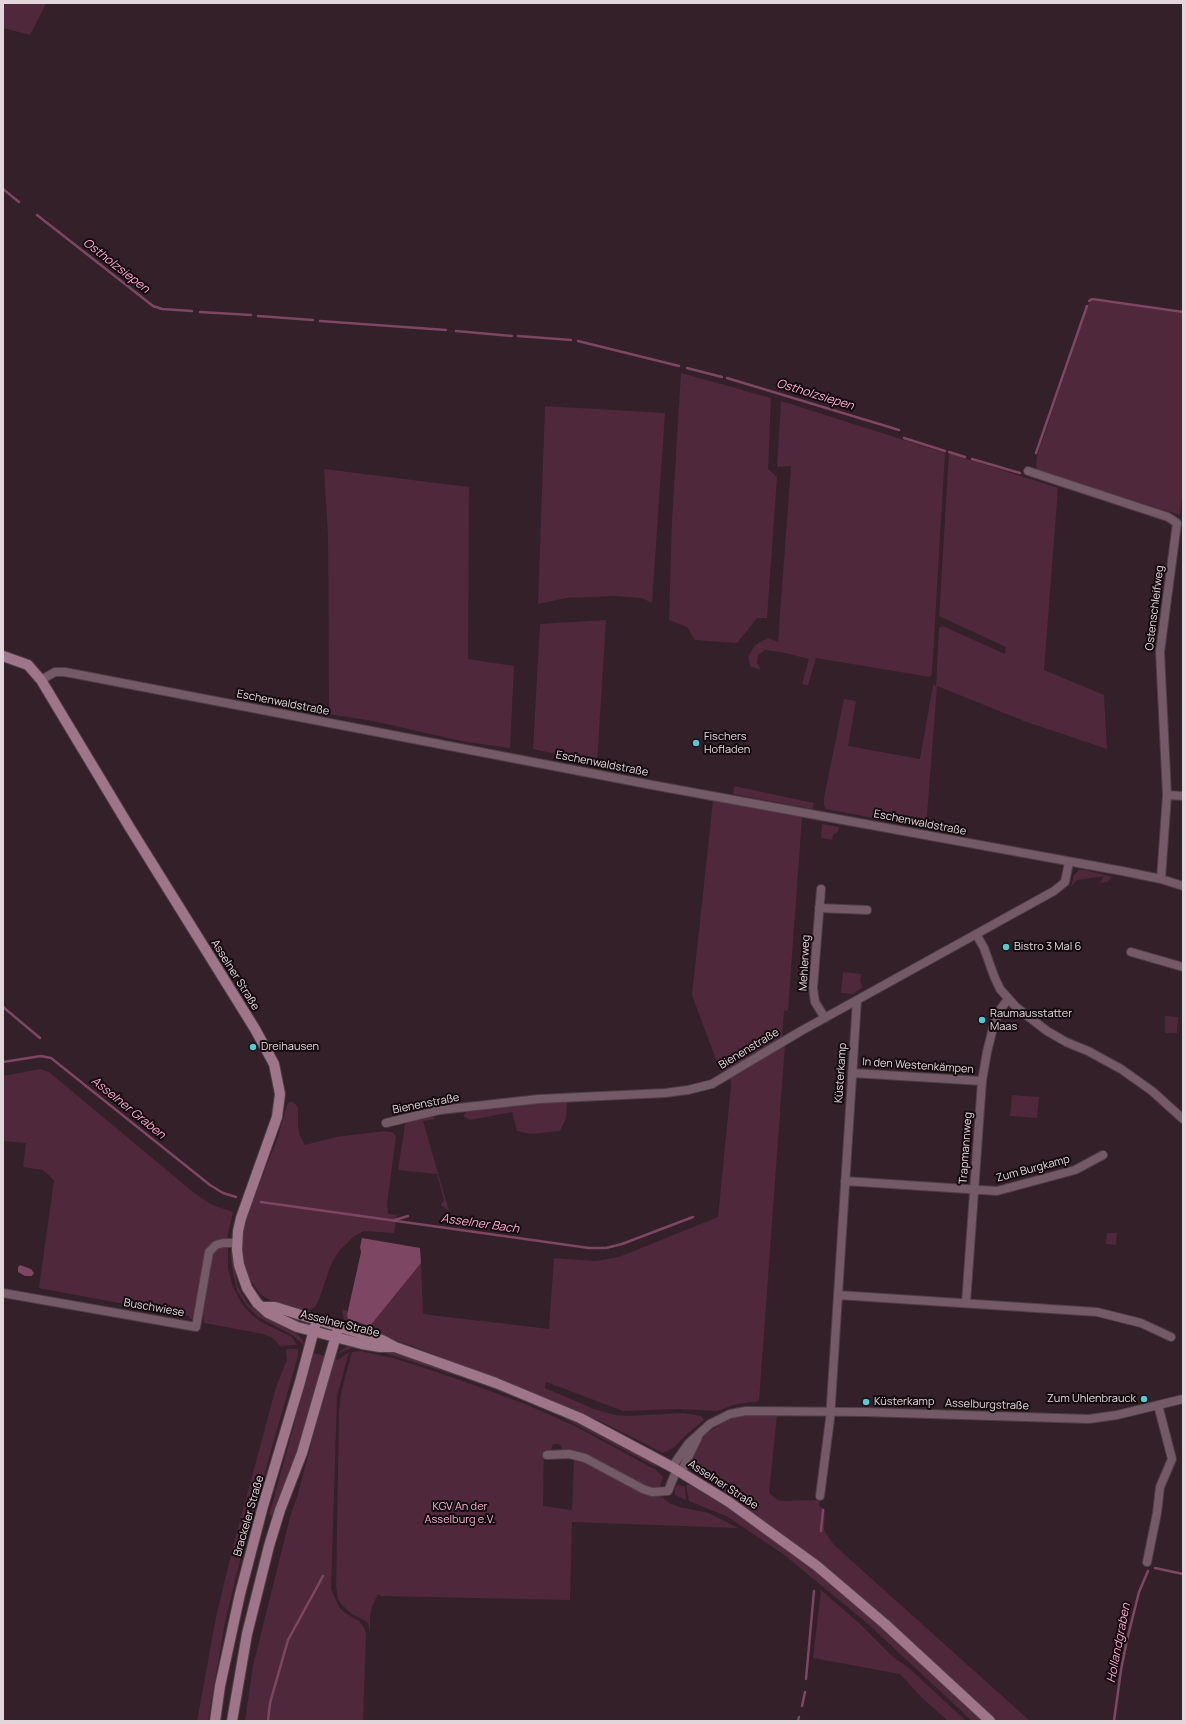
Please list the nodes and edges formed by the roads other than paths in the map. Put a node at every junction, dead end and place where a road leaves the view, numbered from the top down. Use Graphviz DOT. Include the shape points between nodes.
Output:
graph roads {
  1 [pos="1028,471"];
  2 [pos="3,656"];
  3 [pos="41,680"];
  4 [pos="1167,795"];
  5 [pos="1183,796"];
  6 [pos="1069,862"];
  7 [pos="1161,879"];
  8 [pos="1183,886"];
  9 [pos="820,889"];
  10 [pos="819,908"];
  11 [pos="867,910"];
  12 [pos="976,934"];
  13 [pos="1131,952"];
  14 [pos="1183,966"];
  15 [pos="1008,999"];
  16 [pos="857,1000"];
  17 [pos="825,1018"];
  18 [pos="852,1073"];
  19 [pos="982,1081"];
  20 [pos="1183,1119"];
  21 [pos="386,1123"];
  22 [pos="1104,1155"];
  23 [pos="845,1181"];
  24 [pos="974,1189"];
  25 [pos="237,1243"];
  26 [pos="3,1293"];
  27 [pos="838,1295"];
  28 [pos="966,1303"];
  29 [pos="262,1307"];
  30 [pos="317,1320"];
  31 [pos="339,1327"];
  32 [pos="314,1332"];
  33 [pos="1171,1337"];
  34 [pos="335,1338"];
  35 [pos="395,1347"];
  36 [pos="1183,1399"];
  37 [pos="1158,1406"];
  38 [pos="831,1411"];
  39 [pos="547,1455"];
  40 [pos="677,1469"];
  41 [pos="820,1496"];
  42 [pos="1147,1562"];
  43 [pos="215,1721"];
  44 [pos="232,1721"];
  45 [pos="990,1721"];
  1 -- 4 [label="street, Ostenschleifweg" via="1168,517 1178,523 1160,652"];
  2 -- 3 [label="main road, Asselner Straße" via="28,665"];
  3 -- 6 [label="street, Eschenwaldstraße" via="55,672 72,673"];
  3 -- 25 [label="main road, Asselner Straße" via="274,1064 280,1094 278,1117 241,1218"];
  4 -- 5 [label="street"];
  4 -- 7 [label="street, Ostenschleifweg"];
  6 -- 7 [label="street, Eschenwaldstraße"];
  6 -- 12 [label="street, Bienenstraße" via="1065,882 1061,886"];
  7 -- 8 [label="street, Eschenwaldstraße"];
  9 -- 10 [label="street, Mehlerweg"];
  10 -- 11 [label="street"];
  10 -- 17 [label="street, Mehlerweg" via="813,988 815,1002"];
  12 -- 15 [label="street" via="994,976"];
  12 -- 16 [label="street, Bienenstraße"];
  13 -- 14 [label="street"];
  15 -- 19 [label="street, Trapmannweg" via="994,1024"];
  15 -- 20 [label="street" via="1047,1032 1121,1069 1152,1091"];
  16 -- 17 [label="street, Bienenstraße"];
  16 -- 18 [label="street, Küsterkamp"];
  17 -- 21 [label="street, Bienenstraße" via="728,1076 705,1086 665,1093 539,1099 447,1110"];
  18 -- 19 [label="street, In den Westenkämpen"];
  18 -- 23 [label="street, Küsterkamp"];
  19 -- 24 [label="street, Trapmannweg"];
  22 -- 24 [label="street, Zum Burgkamp" via="1075,1170 997,1191"];
  23 -- 24 [label="street, Zum Burgkamp"];
  23 -- 27 [label="street, Küsterkamp"];
  24 -- 28 [label="street, Trapmannweg"];
  25 -- 26 [label="street, Buschwiese" via="216,1245 209,1252 196,1326"];
  25 -- 29 [label="main road, Asselner Straße" via="239,1265 245,1282 253,1298"];
  27 -- 28 [label="street"];
  27 -- 38 [label="street, Küsterkamp"];
  28 -- 33 [label="street" via="1097,1312 1141,1322"];
  29 -- 30 [label="main road, Asselner Straße" via="274,1307"];
  29 -- 32 [label="main road, Asselner Straße" via="268,1314 282,1321"];
  30 -- 31 [label="main road, Asselner Straße"];
  30 -- 32 [label="main road, Brackeler Straße"];
  31 -- 34 [label="main road"];
  31 -- 35 [label="main road, Asselner Straße" via="382,1340"];
  32 -- 34 [label="main road, Asselner Straße"];
  32 -- 43 [label="main road, Brackeler Straße" via="240,1594"];
  34 -- 35 [label="main road, Asselner Straße" via="380,1347"];
  34 -- 44 [label="main road" via="302,1453 269,1546 249,1627"];
  35 -- 40 [label="main road, Asselner Straße" via="551,1405"];
  36 -- 37 [label="street, Asselburgstraße"];
  37 -- 38 [label="street, Asselburgstraße" via="1117,1416 1089,1419"];
  37 -- 42 [label="street" via="1172,1459 1160,1486"];
  38 -- 40 [label="street, Asselburgstraße" via="746,1411 730,1414 716,1420 699,1434"];
  38 -- 41 [label="street, Küsterkamp"];
  39 -- 40 [label="street, Asselburgstraße" via="569,1454 585,1458 652,1492 668,1491"];
  40 -- 45 [label="main road, Asselner Straße" via="748,1515 817,1566 885,1624"];
}
